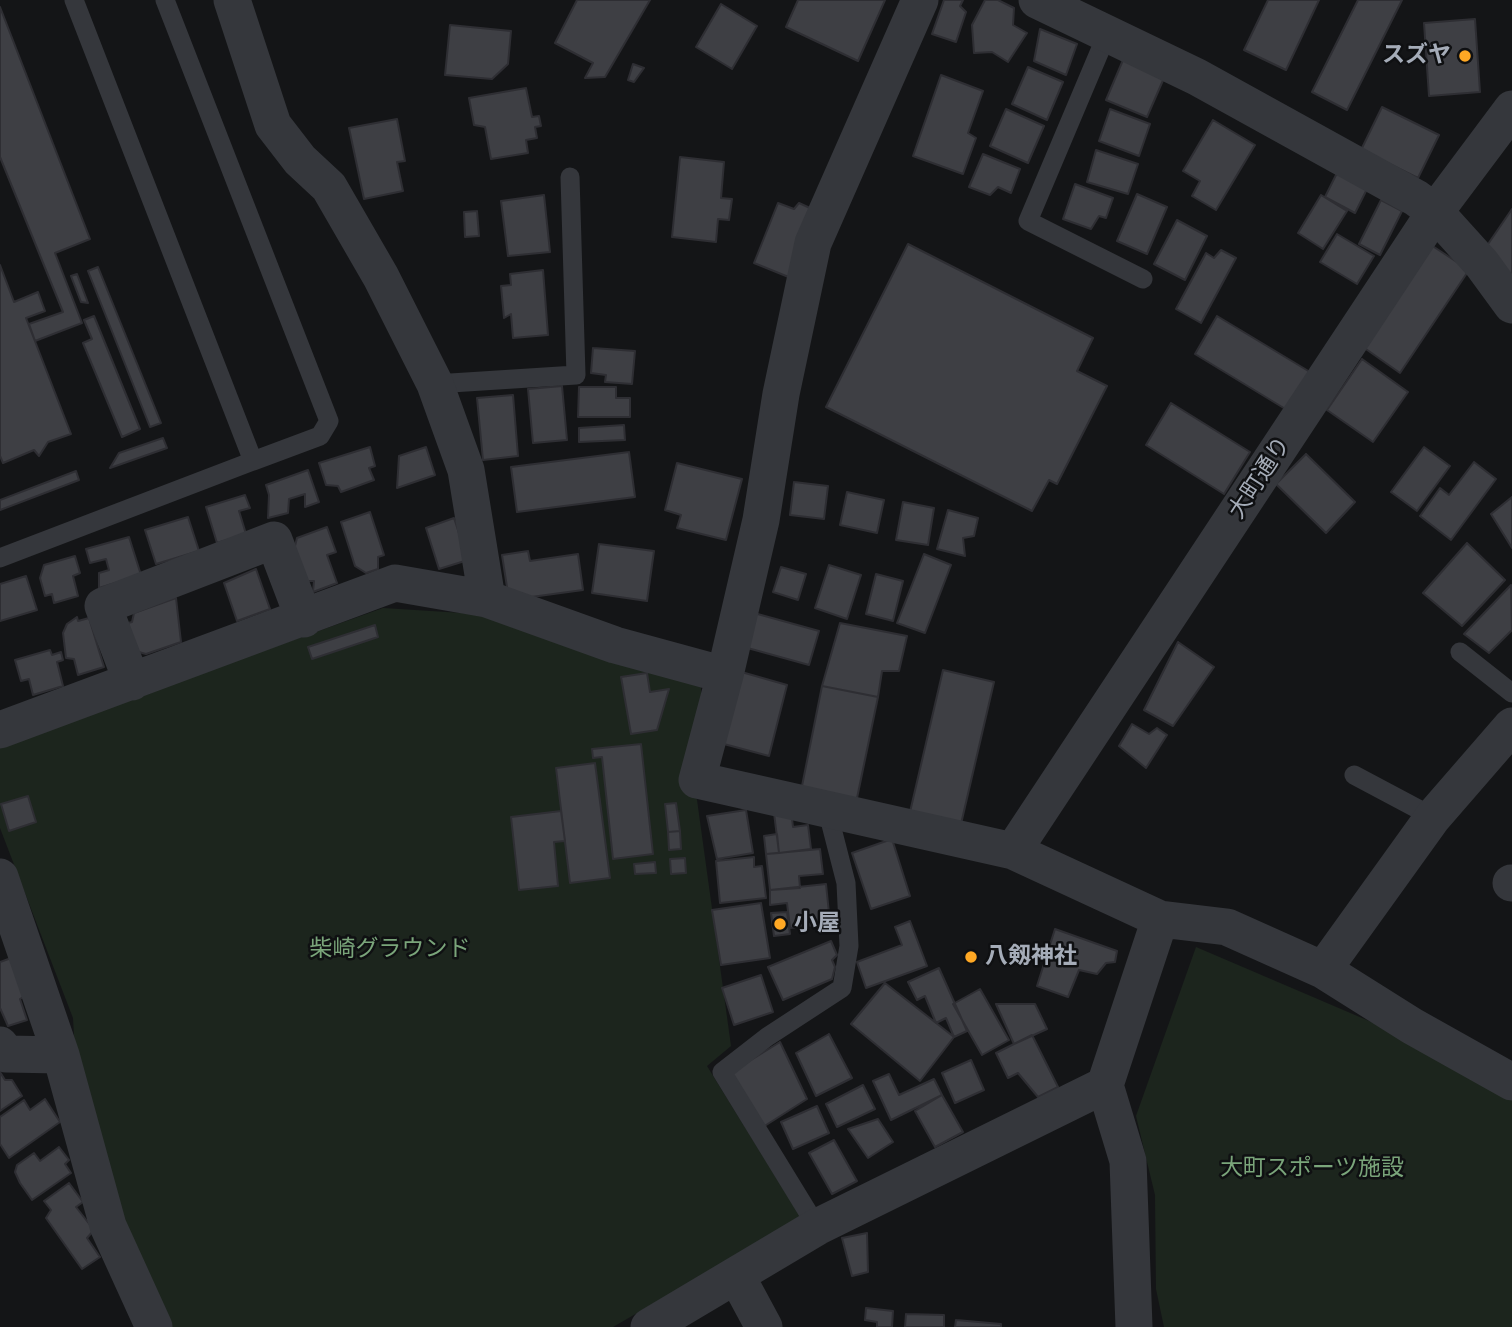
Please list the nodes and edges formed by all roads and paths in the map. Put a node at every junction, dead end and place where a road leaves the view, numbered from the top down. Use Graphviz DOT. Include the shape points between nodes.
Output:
graph roads {
  1 [pos="74,0"];
  2 [pos="165,0"];
  3 [pos="232,0"];
  4 [pos="920,0"];
  5 [pos="1038,0"];
  6 [pos="1107,34"];
  7 [pos="1512,108"];
  8 [pos="570,177"];
  9 [pos="1435,212"];
  10 [pos="1143,279"];
  11 [pos="1512,305"];
  12 [pos="435,384"];
  13 [pos="253,461"];
  14 [pos="0,558"];
  15 [pos="487,599"];
  16 [pos="304,619"];
  17 [pos="1460,652"];
  18 [pos="724,675"];
  19 [pos="132,682"];
  20 [pos="1512,693"];
  21 [pos="1512,726"];
  22 [pos="0,730"];
  23 [pos="1354,775"];
  24 [pos="827,809"];
  25 [pos="1433,817"];
  26 [pos="1013,851"];
  27 [pos="0,877"];
  28 [pos="1160,919"];
  29 [pos="1323,970"];
  30 [pos="0,1045"];
  31 [pos="61,1055"];
  32 [pos="1512,1083"];
  33 [pos="1105,1085"];
  34 [pos="817,1227"];
  35 [pos="736,1275"];
  36 [pos="154,1327"];
  37 [pos="649,1327"];
  38 [pos="764,1327"];
  39 [pos="1134,1327"];
  1 -- 13 [label="lane"];
  2 -- 13 [label="lane" via="329,421 320,436"];
  3 -- 12 [label="street" via="273,125 329,187"];
  4 -- 18 [label="street" via="813,243 781,394 761,520"];
  5 -- 6 [label="street"];
  6 -- 9 [label="street" via="1197,77"];
  6 -- 10 [label="lane" via="1028,221"];
  7 -- 9 [label="street, 大町通り"];
  8 -- 12 [label="lane" via="576,375"];
  9 -- 11 [label="street"];
  9 -- 26 [label="street, 大町通り"];
  12 -- 15 [label="street" via="466,470"];
  13 -- 14 [label="lane"];
  15 -- 16 [label="street" via="395,583"];
  15 -- 18 [label="street" via="615,645"];
  16 -- 19 [label="street"];
  16 -- 19 [label="street" via="274,540 103,606"];
  17 -- 20 [label="lane"];
  18 -- 24 [label="street" via="697,780"];
  19 -- 22 [label="street"];
  21 -- 25 [label="street"];
  23 -- 25 [label="lane"];
  24 -- 26 [label="street"];
  24 -- 34 [label="lane" via="846,883 849,946 842,988 722,1072"];
  25 -- 29 [label="street"];
  26 -- 28 [label="street"];
  27 -- 31 [label="street"];
  28 -- 29 [label="street" via="1227,927"];
  28 -- 33 [label="street"];
  29 -- 32 [label="street"];
  30 -- 31 [label="street" via="6,1054"];
  31 -- 36 [label="street" via="108,1226"];
  33 -- 34 [label="street"];
  33 -- 39 [label="street" via="1128,1161"];
  34 -- 35 [label="street"];
  35 -- 37 [label="street"];
  35 -- 38 [label="street"];
}
